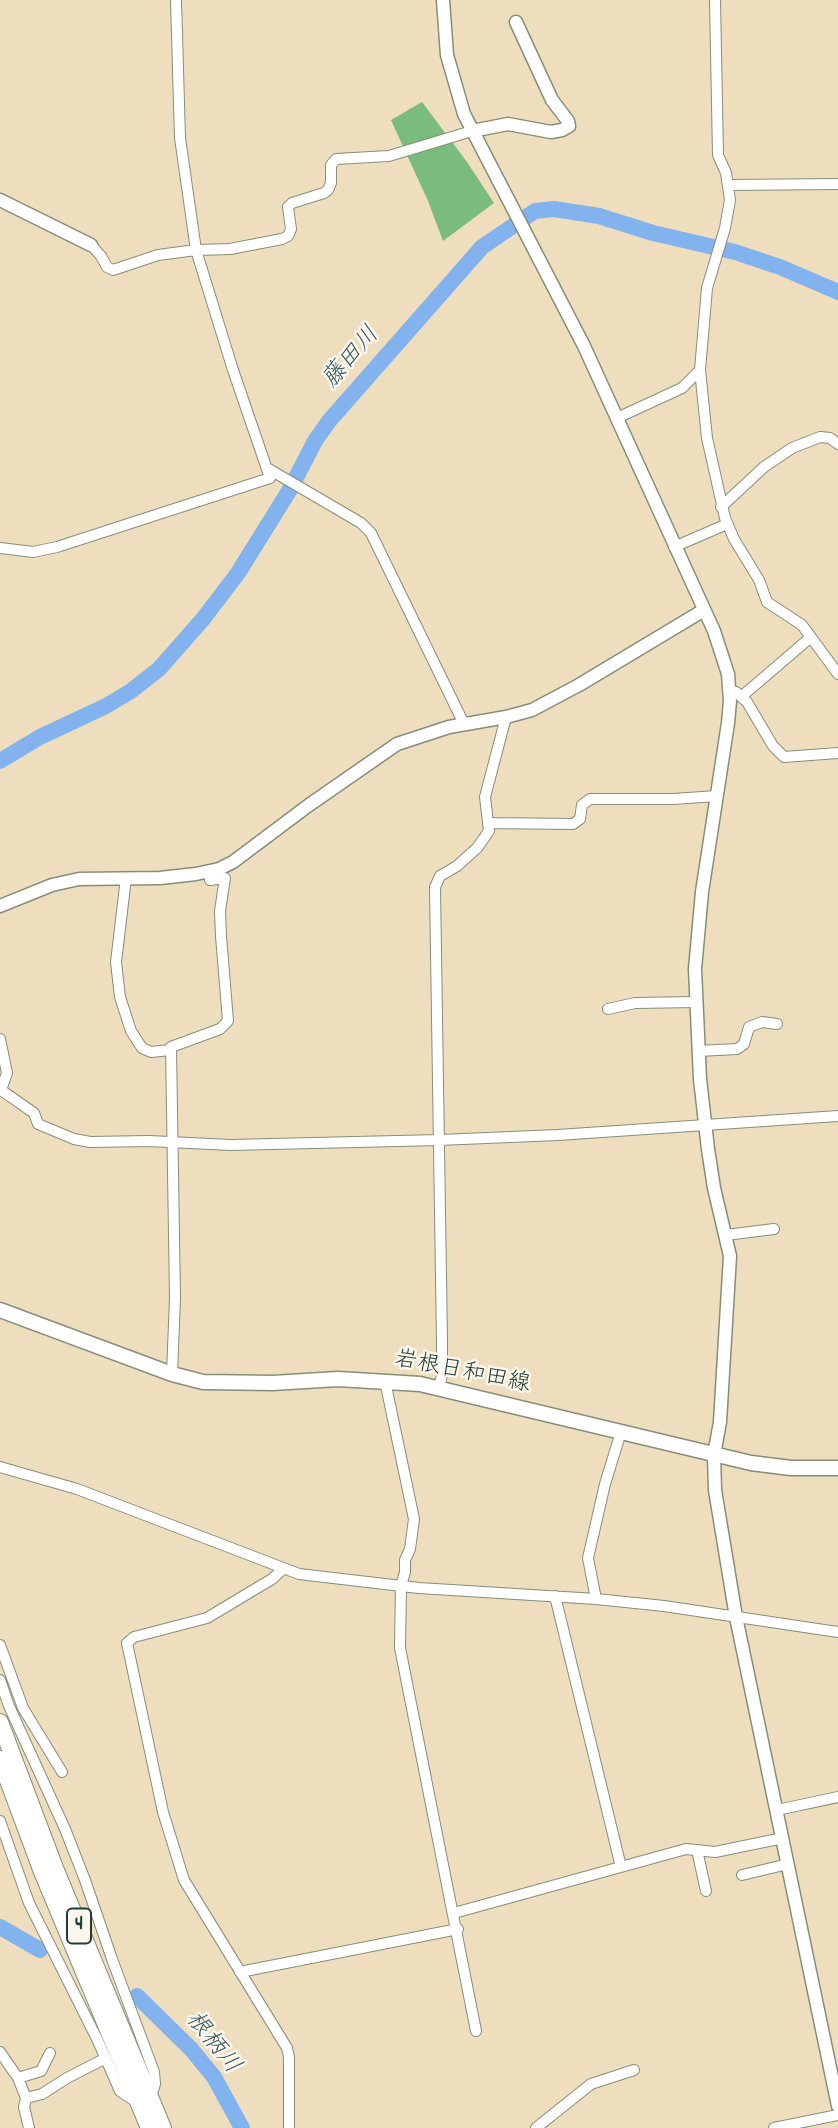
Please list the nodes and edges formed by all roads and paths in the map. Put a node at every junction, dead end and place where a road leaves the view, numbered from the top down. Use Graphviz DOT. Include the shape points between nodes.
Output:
graph roads {
  1 [pos="176,0"];
  2 [pos="443,0"];
  3 [pos="715,0"];
  4 [pos="516,22"];
  5 [pos="472,131"];
  6 [pos="838,184"];
  7 [pos="729,185"];
  8 [pos="0,200"];
  9 [pos="91,245"];
  10 [pos="196,250"];
  11 [pos="700,370"];
  12 [pos="617,418"];
  13 [pos="838,444"];
  14 [pos="267,468"];
  15 [pos="722,507"];
  16 [pos="727,524"];
  17 [pos="674,547"];
  18 [pos="0,548"];
  19 [pos="704,610"];
  20 [pos="811,636"];
  21 [pos="838,674"];
  22 [pos="736,694"];
  23 [pos="506,717"];
  24 [pos="464,724"];
  25 [pos="838,753"];
  26 [pos="717,796"];
  27 [pos="489,823"];
  28 [pos="211,872"];
  29 [pos="126,878"];
  30 [pos="0,906"];
  31 [pos="696,1002"];
  32 [pos="608,1009"];
  33 [pos="777,1024"];
  34 [pos="0,1039"];
  35 [pos="170,1049"];
  36 [pos="698,1051"];
  37 [pos="838,1116"];
  38 [pos="705,1124"];
  39 [pos="439,1140"];
  40 [pos="172,1143"];
  41 [pos="774,1229"];
  42 [pos="726,1234"];
  43 [pos="0,1310"];
  44 [pos="172,1374"];
  45 [pos="385,1381"];
  46 [pos="439,1388"];
  47 [pos="621,1432"];
  48 [pos="714,1455"];
  49 [pos="0,1466"];
  50 [pos="838,1468"];
  51 [pos="283,1569"];
  52 [pos="401,1586"];
  53 [pos="555,1596"];
  54 [pos="596,1599"];
  55 [pos="736,1617"];
  56 [pos="838,1632"];
  57 [pos="0,1645"];
  58 [pos="3,1661"];
  59 [pos="0,1680"];
  60 [pos="0,1721"];
  61 [pos="0,1759"];
  62 [pos="62,1772"];
  63 [pos="838,1797"];
  64 [pos="776,1810"];
  65 [pos="0,1821"];
  66 [pos="783,1838"];
  67 [pos="696,1850"];
  68 [pos="788,1864"];
  69 [pos="621,1867"];
  70 [pos="743,1875"];
  71 [pos="706,1891"];
  72 [pos="454,1913"];
  73 [pos="458,1929"];
  74 [pos="240,1972"];
  75 [pos="477,2031"];
  76 [pos="0,2052"];
  77 [pos="51,2053"];
  78 [pos="106,2058"];
  79 [pos="634,2070"];
  80 [pos="18,2078"];
  81 [pos="26,2098"];
  82 [pos="145,2101"];
  83 [pos="838,2106"];
  84 [pos="838,2115"];
  85 [pos="29,2128"];
  86 [pos="149,2128"];
  87 [pos="163,2128"];
  88 [pos="289,2128"];
  89 [pos="536,2128"];
  90 [pos="774,2128"];
  1 -- 10 [label="street" via="180,138"];
  2 -- 5 [label="street" via="449,68"];
  3 -- 7 [label="street" via="718,155"];
  4 -- 5 [label="street" via="569,126 551,132 508,124"];
  5 -- 10 [label="street" via="389,156 336,159 324,194 288,207 291,229 286,238"];
  5 -- 12 [label="street"];
  6 -- 7 [label="street"];
  7 -- 11 [label="street" via="725,228 710,274"];
  8 -- 9 [label="street"];
  9 -- 10 [label="street" via="113,270 158,255"];
  10 -- 14 [label="street"];
  11 -- 12 [label="street" via="682,388"];
  11 -- 15 [label="street" via="706,438"];
  12 -- 17 [label="street"];
  13 -- 15 [label="street" via="820,438 792,448 764,467"];
  14 -- 18 [label="street" via="268,480 57,547 26,552"];
  14 -- 24 [label="street" via="371,533"];
  15 -- 16 [label="street"];
  16 -- 17 [label="street"];
  16 -- 20 [label="street" via="767,602 799,621"];
  17 -- 19 [label="street"];
  19 -- 22 [label="street"];
  19 -- 23 [label="street" via="554,699"];
  20 -- 21 [label="street"];
  20 -- 22 [label="street"];
  22 -- 25 [label="street" via="750,706 784,757"];
  22 -- 26 [label="street"];
  23 -- 24 [label="street"];
  23 -- 27 [label="street" via="487,786"];
  24 -- 28 [label="street" via="385,751"];
  26 -- 27 [label="street" via="590,799 573,824"];
  26 -- 31 [label="street" via="702,892"];
  27 -- 39 [label="street" via="485,839 440,876 435,887"];
  28 -- 29 [label="street"];
  28 -- 35 [label="street" via="210,880 225,878 220,911 228,1021"];
  29 -- 30 [label="street" via="64,881"];
  29 -- 35 [label="street" via="116,962 120,997 142,1048 151,1052"];
  31 -- 32 [label="street" via="635,1003"];
  31 -- 36 [label="street"];
  33 -- 36 [label="street" via="762,1022 749,1027 744,1044 737,1049"];
  34 -- 40 [label="street" via="8,1073 1,1090 34,1114 38,1124 90,1142"];
  35 -- 40 [label="street"];
  36 -- 38 [label="street"];
  37 -- 38 [label="street"];
  38 -- 39 [label="street"];
  38 -- 42 [label="street"];
  39 -- 40 [label="street"];
  39 -- 46 [label="street"];
  40 -- 44 [label="street"];
  41 -- 42 [label="street"];
  42 -- 48 [label="street" via="730,1283"];
  43 -- 44 [label="main road, 岩根日和田線"];
  44 -- 45 [label="main road, 岩根日和田線" via="229,1384"];
  45 -- 46 [label="main road, 岩根日和田線"];
  45 -- 52 [label="street" via="414,1519"];
  46 -- 47 [label="main road, 岩根日和田線"];
  47 -- 48 [label="main road, 岩根日和田線"];
  47 -- 54 [label="street" via="588,1558"];
  48 -- 50 [label="main road, 岩根日和田線" via="768,1466"];
  48 -- 55 [label="street" via="717,1508"];
  49 -- 51 [label="street" via="77,1489"];
  51 -- 52 [label="street"];
  51 -- 74 [label="street" via="207,1618 134,1637 127,1643 176,1860 188,1890"];
  52 -- 53 [label="street"];
  52 -- 72 [label="street" via="400,1648"];
  53 -- 54 [label="street"];
  53 -- 69 [label="street"];
  54 -- 55 [label="street"];
  55 -- 56 [label="street"];
  55 -- 64 [label="street"];
  57 -- 58 [label="street"];
  58 -- 62 [label="street" via="23,1707"];
  59 -- 82 [label="street" via="65,1829 155,2072 154,2092"];
  60 -- 82 [label="highway, 4"];
  61 -- 82 [label="highway, 4" via="47,1884"];
  63 -- 64 [label="street"];
  64 -- 66 [label="street"];
  65 -- 78 [label="street" via="29,1903"];
  66 -- 67 [label="street" via="715,1852"];
  66 -- 68 [label="street"];
  67 -- 69 [label="street"];
  67 -- 71 [label="street"];
  68 -- 70 [label="street"];
  68 -- 83 [label="street"];
  69 -- 72 [label="street"];
  72 -- 73 [label="street"];
  73 -- 74 [label="street"];
  73 -- 75 [label="street"];
  74 -- 88 [label="street" via="287,2048"];
  76 -- 80 [label="street"];
  77 -- 80 [label="street" via="41,2071"];
  78 -- 81 [label="street" via="42,2094"];
  78 -- 82 [label="street" via="120,2091"];
  79 -- 89 [label="street" via="591,2084"];
  80 -- 81 [label="street"];
  81 -- 85 [label="street"];
  82 -- 86 [label="highway, 4"];
  82 -- 87 [label="highway, 4"];
  84 -- 90 [label="street"];
}
